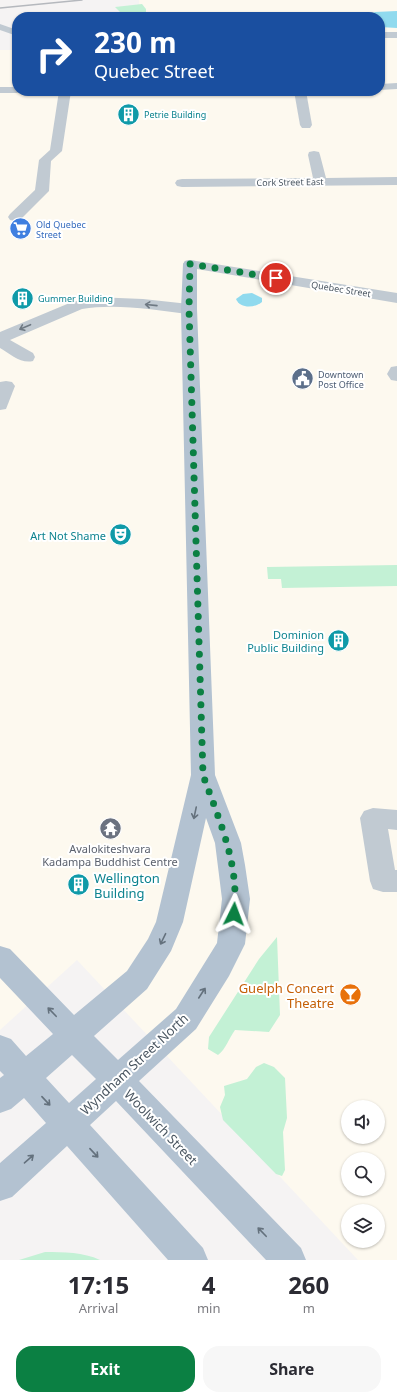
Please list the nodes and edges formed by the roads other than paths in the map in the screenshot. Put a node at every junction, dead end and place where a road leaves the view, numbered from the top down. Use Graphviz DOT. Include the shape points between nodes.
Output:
graph roads {
  1 [pos="0,27"];
  2 [pos="385,35"];
  3 [pos="397,35"];
  4 [pos="12,37"];
  5 [pos="397,86"];
  6 [pos="385,87"];
  7 [pos="0,90"];
  8 [pos="12,90"];
  9 [pos="64,96"];
  10 [pos="301,96"];
  11 [pos="306,125"];
  12 [pos="314,155"];
  13 [pos="397,181"];
  14 [pos="321,182"];
  15 [pos="182,183"];
  16 [pos="15,217"];
  17 [pos="190,264"];
  18 [pos="397,298"];
  19 [pos="189,309"];
  20 [pos="0,340"];
  21 [pos="27,357"];
  22 [pos="397,371"];
  23 [pos="397,376"];
  24 [pos="6,386"];
  25 [pos="0,405"];
  26 [pos="203,775"];
  27 [pos="397,820"];
  28 [pos="397,881"];
  29 [pos="0,958"];
  30 [pos="73,1035"];
  31 [pos="0,1049"];
  32 [pos="24,1077"];
  33 [pos="117,1081"];
  34 [pos="0,1098"];
  35 [pos="68,1125"];
  36 [pos="0,1185"];
  37 [pos="191,1260"];
  38 [pos="289,1260"];
  1 -- 4 [label="street"];
  2 -- 3 [label="street"];
  5 -- 6 [label="street"];
  7 -- 8 [label="street"];
  9 -- 16 [label="street" via="56,151 45,160 42,191"];
  10 -- 11 [label="street"];
  12 -- 14 [label="street"];
  13 -- 14 [label="street, Cork Street East"];
  14 -- 15 [label="street, Cork Street East"];
  17 -- 18 [label="street, Quebec Street"];
  17 -- 19 [label="main road, Wyndham Street North"];
  19 -- 20 [label="street, one-way" via="143,304 90,303 78,305"];
  19 -- 26 [label="main road, Wyndham Street North"];
  20 -- 21 [label="street"];
  22 -- 23 [label="street"];
  24 -- 25 [label="street"];
  26 -- 30 [label="main road, Wyndham Street North, one-way" via="178,878 173,910 164,936 137,980"];
  33 -- 26 [label="main road, Wyndham Street North, one-way" via="186,1018 231,944 236,899 232,865 228,843"];
  27 -- 28 [label="street" via="373,818 383,881"];
  30 -- 29 [label="main road, Woolwich Street, one-way"];
  30 -- 32 [label="main road, Wyndham Street North"];
  30 -- 33 [label="main road, Woolwich Street"];
  31 -- 32 [label="main road"];
  32 -- 34 [label="main road, Wyndham Street North"];
  32 -- 35 [label="main road, one-way"];
  33 -- 35 [label="main road, Wyndham Street North"];
  38 -- 33 [label="main road, Woolwich Street, one-way"];
  36 -- 35 [label="main road, Wyndham Street North, one-way"];
  35 -- 37 [label="main road, one-way"];
}
